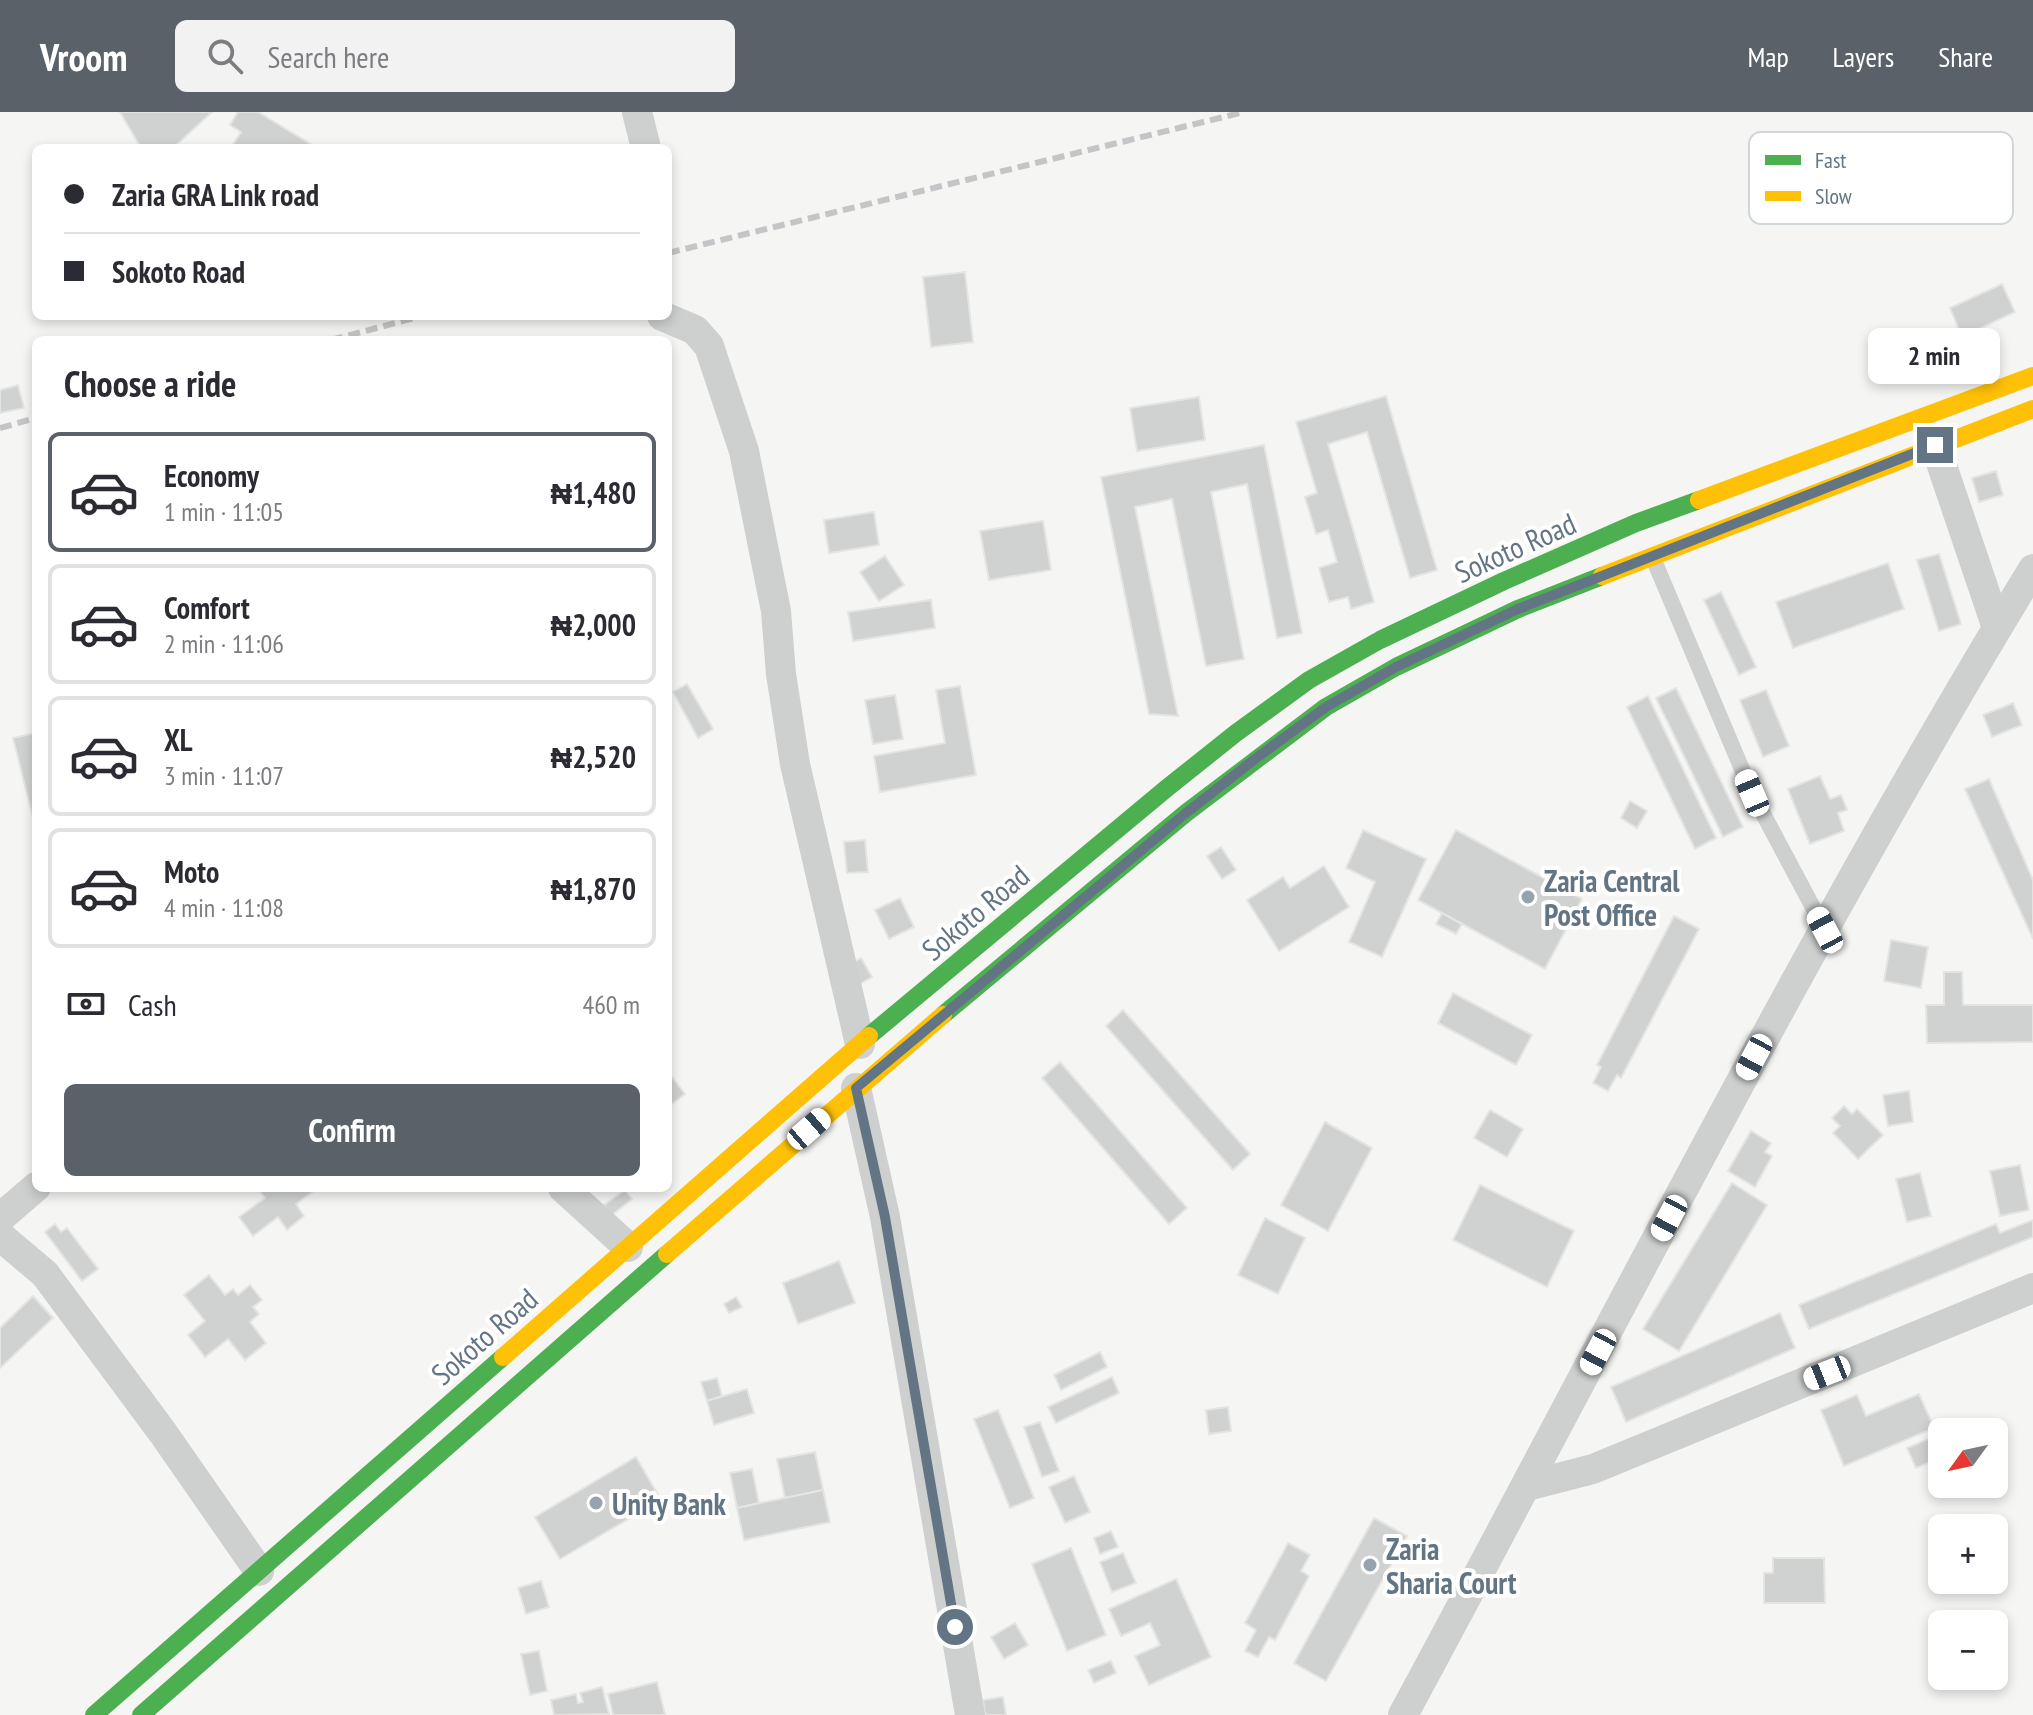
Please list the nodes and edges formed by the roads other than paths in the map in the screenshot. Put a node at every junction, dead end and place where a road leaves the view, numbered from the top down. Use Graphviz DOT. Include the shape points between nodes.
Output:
graph roads {
  1 [pos="637,112"];
  2 [pos="645,144"];
  3 [pos="671,320"];
  4 [pos="2033,376"];
  5 [pos="2033,409"];
  6 [pos="1935,445"];
  7 [pos="1652,556"];
  8 [pos="2033,569"];
  9 [pos="1997,628"];
  10 [pos="1825,930"];
  11 [pos="860,1044"];
  12 [pos="856,1088"];
  13 [pos="32,1190"];
  14 [pos="567,1192"];
  15 [pos="0,1218"];
  16 [pos="0,1236"];
  17 [pos="628,1247"];
  18 [pos="2033,1288"];
  19 [pos="1527,1486"];
  20 [pos="259,1571"];
  21 [pos="94,1715"];
  22 [pos="141,1715"];
  23 [pos="970,1715"];
  24 [pos="1403,1715"];
  1 -- 2 [label="street"];
  3 -- 11 [label="street" via="695,330 709,346 744,451 776,611 795,764"];
  4 -- 11 [label="main road, Sokoto Road" via="1636,523 1380,640 1309,680 1167,788"];
  5 -- 6 [label="main road, Sokoto Road"];
  6 -- 7 [label="main road, Sokoto Road"];
  6 -- 9 [label="street"];
  7 -- 10 [label="lane" via="1752,793"];
  7 -- 12 [label="main road, Sokoto Road" via="1518,609 1326,707 1186,813"];
  8 -- 9 [label="street"];
  9 -- 10 [label="street"];
  10 -- 19 [label="street"];
  11 -- 17 [label="main road, Sokoto Road"];
  12 -- 22 [label="main road, Sokoto Road"];
  12 -- 23 [label="street" via="885,1217"];
  13 -- 15 [label="street"];
  14 -- 17 [label="street"];
  16 -- 20 [label="street" via="45,1274"];
  17 -- 20 [label="main road, Sokoto Road"];
  18 -- 19 [label="street" via="1593,1469"];
  19 -- 24 [label="street"];
  20 -- 21 [label="main road, Sokoto Road"];
}
